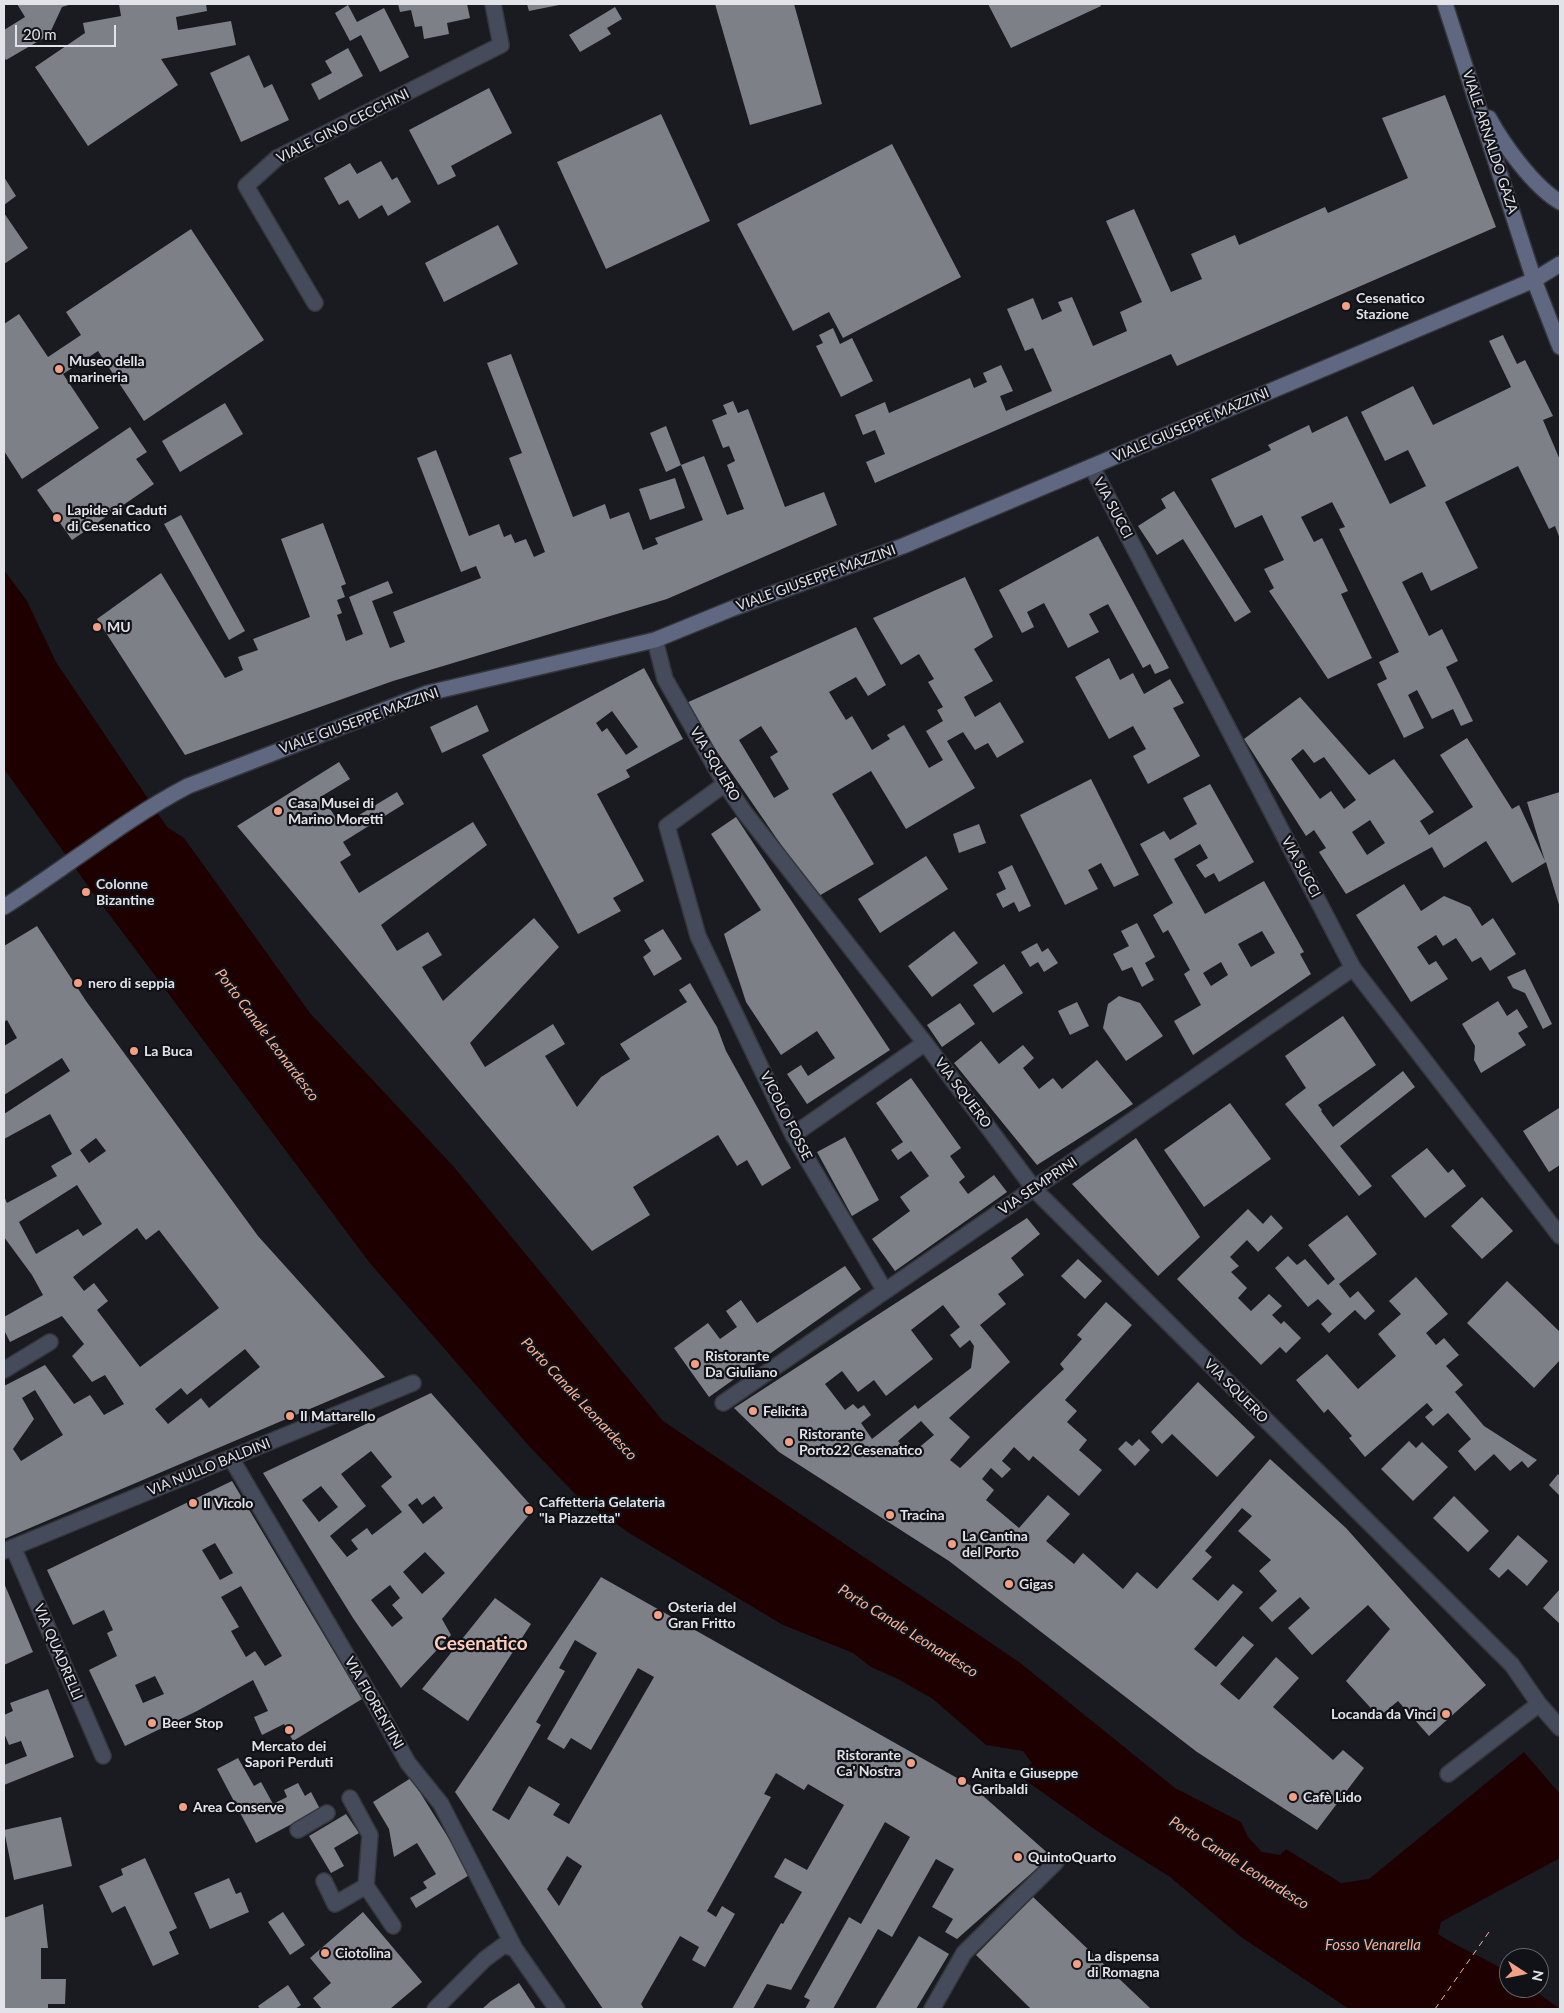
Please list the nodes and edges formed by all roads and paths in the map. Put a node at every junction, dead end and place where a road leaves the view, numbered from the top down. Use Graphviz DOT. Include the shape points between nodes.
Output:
graph roads {
  1 [pos="493,4"];
  2 [pos="1445,4"];
  3 [pos="1472,85"];
  4 [pos="1560,202"];
  5 [pos="1560,264"];
  6 [pos="1534,280"];
  7 [pos="315,303"];
  8 [pos="1560,348"];
  9 [pos="1092,467"];
  10 [pos="655,640"];
  11 [pos="725,784"];
  12 [pos="4,907"];
  13 [pos="1353,968"];
  14 [pos="925,1043"];
  15 [pos="793,1135"];
  16 [pos="1034,1190"];
  17 [pos="1560,1236"];
  18 [pos="885,1291"];
  19 [pos="50,1342"];
  20 [pos="4,1370"];
  21 [pos="413,1383"];
  22 [pos="723,1403"];
  23 [pos="231,1458"];
  24 [pos="8,1549"];
  25 [pos="1539,1704"];
  26 [pos="1560,1728"];
  27 [pos="104,1756"];
  28 [pos="1448,1774"];
  29 [pos="350,1798"];
  30 [pos="327,1813"];
  31 [pos="298,1830"];
  32 [pos="1056,1862"];
  33 [pos="324,1881"];
  34 [pos="366,1886"];
  35 [pos="393,1926"];
  36 [pos="510,1947"];
  37 [pos="435,2009"];
  38 [pos="558,2009"];
  39 [pos="932,2009"];
  1 -- 7 [label="street, VIALE GINO CECCHINI" via="501,45 278,158 246,186"];
  2 -- 3 [label="street, VIALE ARNALDO GAZA"];
  3 -- 4 [label="street" via="1501,139 1538,184"];
  3 -- 6 [label="street, VIALE ARNALDO GAZA"];
  5 -- 6 [label="street, VIALE GIUSEPPE MAZZINI"];
  6 -- 8 [label="street, VIALE ARNALDO GAZA"];
  6 -- 9 [label="street, VIALE GIUSEPPE MAZZINI"];
  9 -- 10 [label="street, VIALE GIUSEPPE MAZZINI" via="903,546"];
  9 -- 13 [label="street, VIA SUCCI"];
  10 -- 11 [label="street, VIA SQUERO" via="665,679"];
  10 -- 12 [label="street, VIALE GIUSEPPE MAZZINI" via="428,693 188,786 155,804"];
  11 -- 14 [label="street, VIA SQUERO"];
  11 -- 15 [label="street, VICOLO FOSSE" via="667,826 698,936"];
  13 -- 16 [label="street, VIA SEMPRINI"];
  13 -- 17 [label="street, VIA SUCCI"];
  14 -- 15 [label="street"];
  14 -- 16 [label="street, VIA SQUERO"];
  15 -- 18 [label="street, VICOLO FOSSE"];
  16 -- 18 [label="street, VIA SEMPRINI"];
  16 -- 25 [label="street, VIA SQUERO" via="1512,1665"];
  18 -- 22 [label="street, VIA SEMPRINI"];
  19 -- 20 [label="street"];
  21 -- 23 [label="street, VIA NULLO BALDINI"];
  23 -- 24 [label="street, VIA NULLO BALDINI"];
  23 -- 36 [label="street, VIA FIORENTINI" via="408,1763 440,1804"];
  24 -- 27 [label="street, VIA QUADRELLI"];
  25 -- 26 [label="street, VIA SQUERO"];
  25 -- 28 [label="street"];
  29 -- 34 [label="street" via="370,1835"];
  30 -- 31 [label="street"];
  32 -- 39 [label="street" via="964,1953"];
  33 -- 34 [label="street" via="335,1904"];
  34 -- 35 [label="street"];
  36 -- 37 [label="street" via="485,1958"];
  36 -- 38 [label="street, VIA FIORENTINI"];
}
